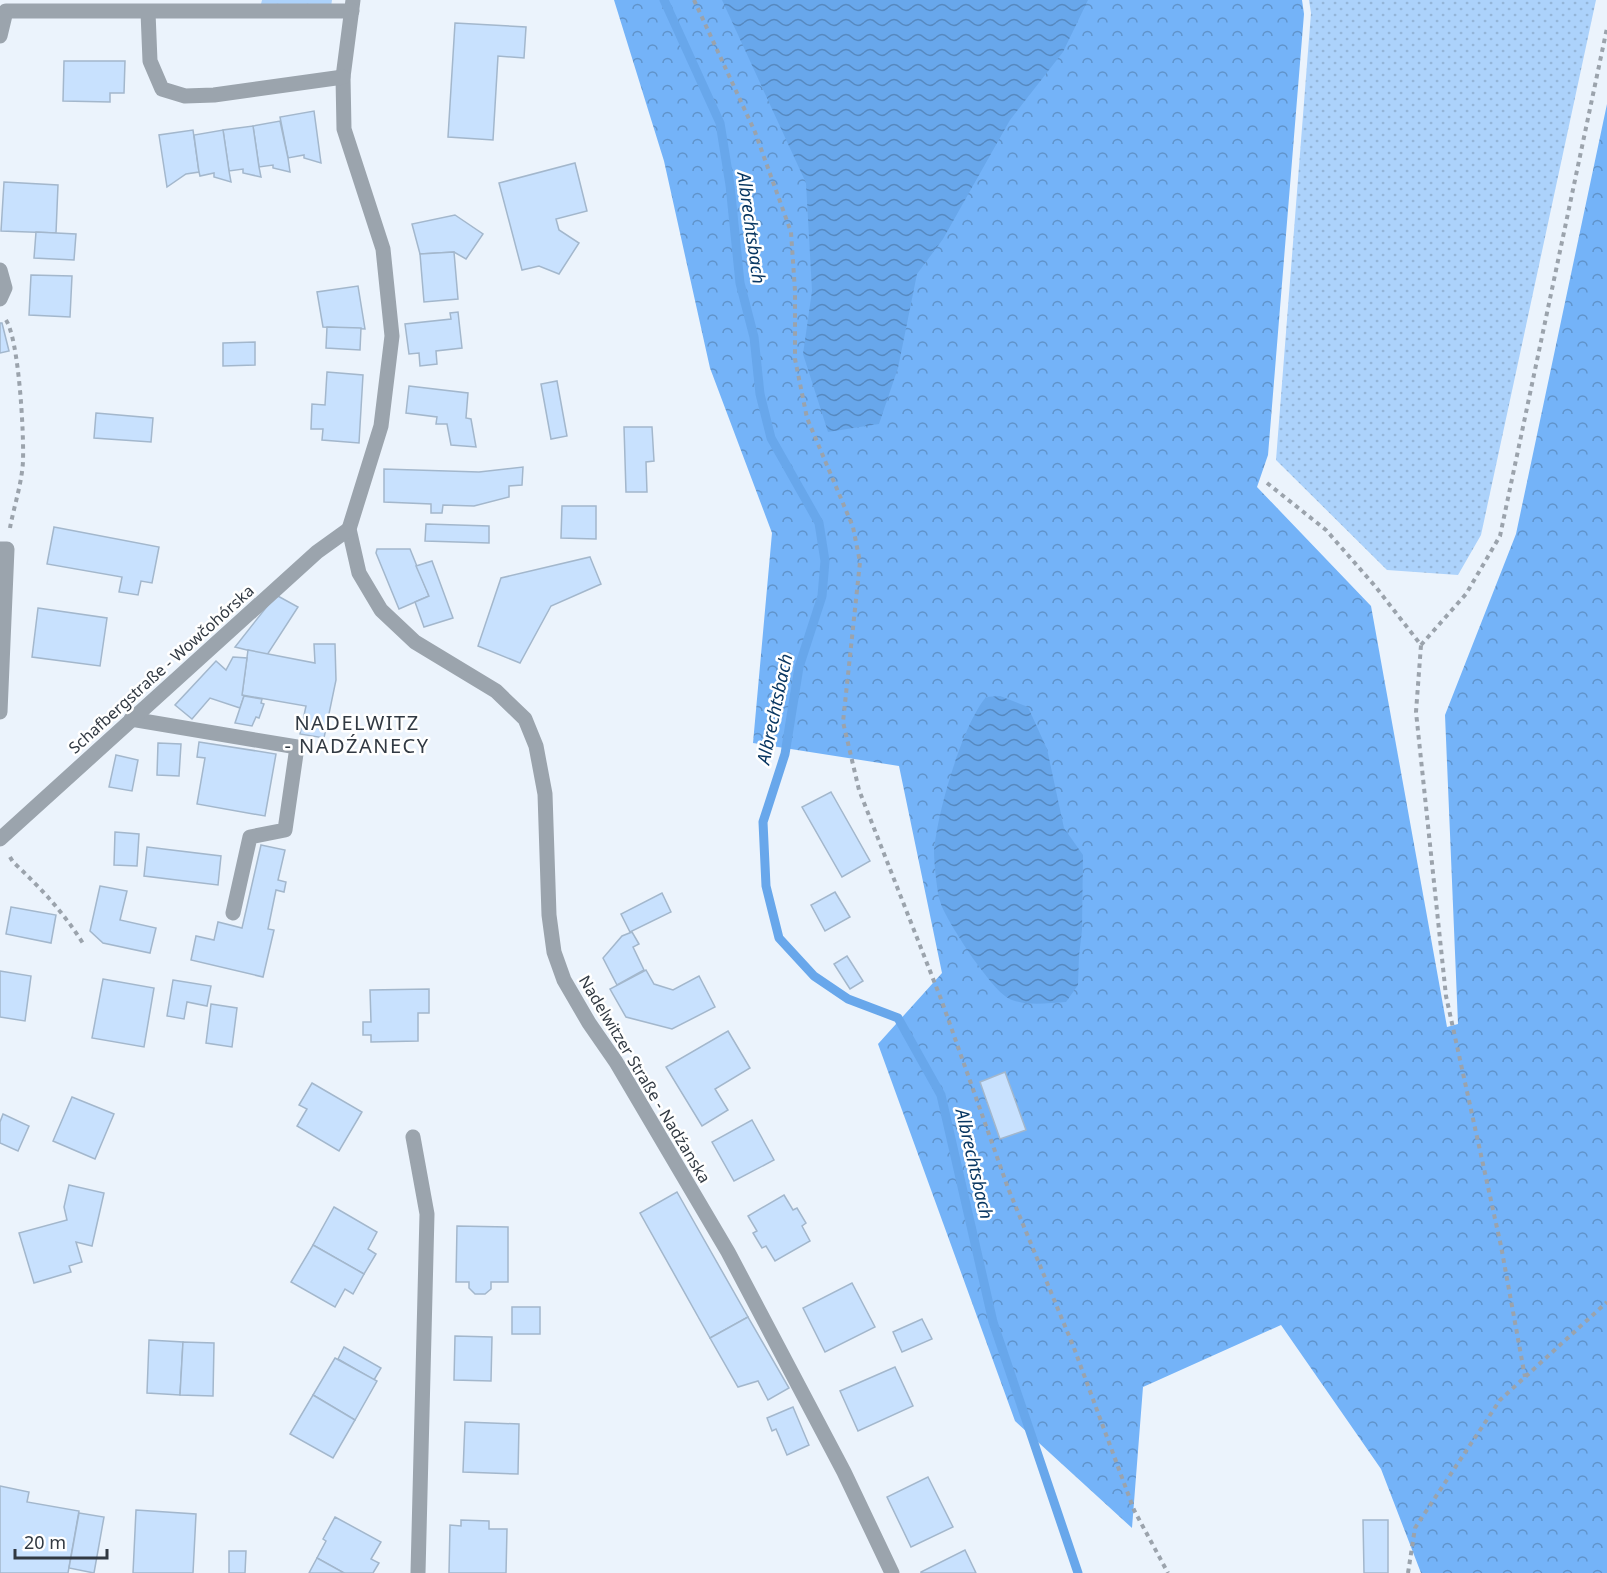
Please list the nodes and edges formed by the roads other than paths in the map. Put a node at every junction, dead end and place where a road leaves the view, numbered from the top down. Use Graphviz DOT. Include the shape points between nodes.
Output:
graph roads {
  1 [pos="352,6"];
  2 [pos="148,12"];
  3 [pos="0,36"];
  4 [pos="343,77"];
  5 [pos="0,270"];
  6 [pos="0,299"];
  7 [pos="349,529"];
  8 [pos="3,549"];
  9 [pos="0,712"];
  10 [pos="131,719"];
  11 [pos="0,839"];
  12 [pos="233,913"];
  13 [pos="413,1137"];
  14 [pos="418,1573"];
  15 [pos="892,1573"];
  1 -- 2 [label="street"];
  1 -- 4 [label="street"];
  2 -- 3 [label="street" via="6,11"];
  2 -- 4 [label="street" via="150,61 162,89 185,96 214,95"];
  4 -- 7 [label="street" via="344,129 383,249 392,336 381,426"];
  5 -- 6 [label="street" via="5,288"];
  7 -- 10 [label="street, Schafbergstraße - Wowčohórska" via="317,552"];
  7 -- 15 [label="street, Nadelwitzer Straße - Nadźanska" via="359,573 381,610 415,642 496,691 525,719 536,746 546,794 549,915 554,952 564,980 728,1252 844,1472"];
  8 -- 9 [label="street"];
  10 -- 11 [label="street, Schafbergstraße - Wowčohórska"];
  10 -- 12 [label="street" via="297,747 285,830 250,837"];
  13 -- 14 [label="street" via="427,1214"];
}
